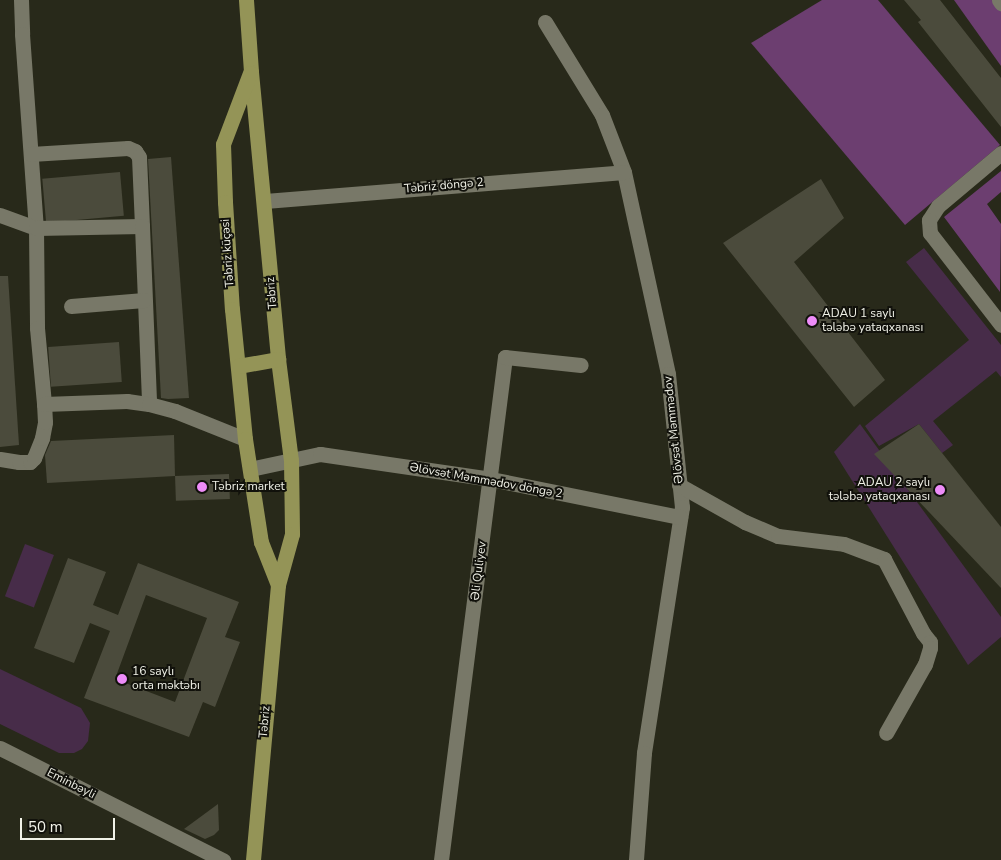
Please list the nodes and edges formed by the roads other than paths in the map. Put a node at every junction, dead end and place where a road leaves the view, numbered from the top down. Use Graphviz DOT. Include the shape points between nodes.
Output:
graph roads {
  1 [pos="21,0"];
  2 [pos="246,0"];
  3 [pos="545,22"];
  4 [pos="250,72"];
  5 [pos="1001,153"];
  6 [pos="31,154"];
  7 [pos="624,172"];
  8 [pos="265,201"];
  9 [pos="0,215"];
  10 [pos="142,226"];
  11 [pos="36,228"];
  12 [pos="144,300"];
  13 [pos="71,306"];
  14 [pos="1001,325"];
  15 [pos="278,359"];
  16 [pos="581,365"];
  17 [pos="238,366"];
  18 [pos="44,404"];
  19 [pos="149,404"];
  20 [pos="245,439"];
  21 [pos="0,459"];
  22 [pos="291,460"];
  23 [pos="250,469"];
  24 [pos="490,479"];
  25 [pos="680,485"];
  26 [pos="680,517"];
  27 [pos="278,585"];
  28 [pos="886,733"];
  29 [pos="0,748"];
  30 [pos="223,860"];
  31 [pos="253,860"];
  32 [pos="441,860"];
  33 [pos="636,860"];
  1 -- 6 [label="street"];
  2 -- 4 [label="main road, Təbriz"];
  3 -- 7 [label="street, Əlövsət Məmmədov" via="602,114"];
  4 -- 8 [label="main road, Təbriz"];
  4 -- 17 [label="main road, Təbriz küçəsi" via="222,144"];
  5 -- 14 [label="street" via="938,206 929,220 930,233"];
  6 -- 10 [label="street" via="128,148 135,151 139,157"];
  6 -- 11 [label="street"];
  7 -- 8 [label="street, Təbriz döngə 2"];
  7 -- 25 [label="street, Əlövsət Məmmədov" via="668,374"];
  8 -- 15 [label="main road, Təbriz"];
  9 -- 11 [label="street"];
  10 -- 11 [label="street"];
  10 -- 12 [label="street"];
  11 -- 18 [label="street" via="37,328"];
  12 -- 13 [label="street"];
  12 -- 19 [label="street"];
  15 -- 17 [label="main road"];
  15 -- 22 [label="main road, Təbriz"];
  16 -- 24 [label="street, Əli Quliyev" via="506,357"];
  17 -- 20 [label="main road, Təbriz küçəsi"];
  18 -- 19 [label="street" via="128,400"];
  18 -- 21 [label="street" via="44,430 34,458 30,462"];
  19 -- 20 [label="street"];
  20 -- 23 [label="main road, Təbriz"];
  22 -- 23 [label="street, Əlövsət Məmmədov döngə 2"];
  22 -- 24 [label="street, Əlövsət Məmmədov döngə 2" via="320,454"];
  22 -- 27 [label="main road, Təbriz" via="292,534"];
  23 -- 27 [label="main road, Təbriz" via="261,542"];
  24 -- 26 [label="street, Əlövsət Məmmədov döngə 2"];
  24 -- 32 [label="street, Əli Quliyev"];
  25 -- 26 [label="street, Əlövsət Məmmədov"];
  25 -- 28 [label="street" via="745,522 778,536 844,544 884,559 930,642 925,664"];
  26 -- 33 [label="street, Əlövsət Məmmədov" via="644,753"];
  27 -- 31 [label="main road, Təbriz"];
  29 -- 30 [label="street, Eminbəyli"];
}
